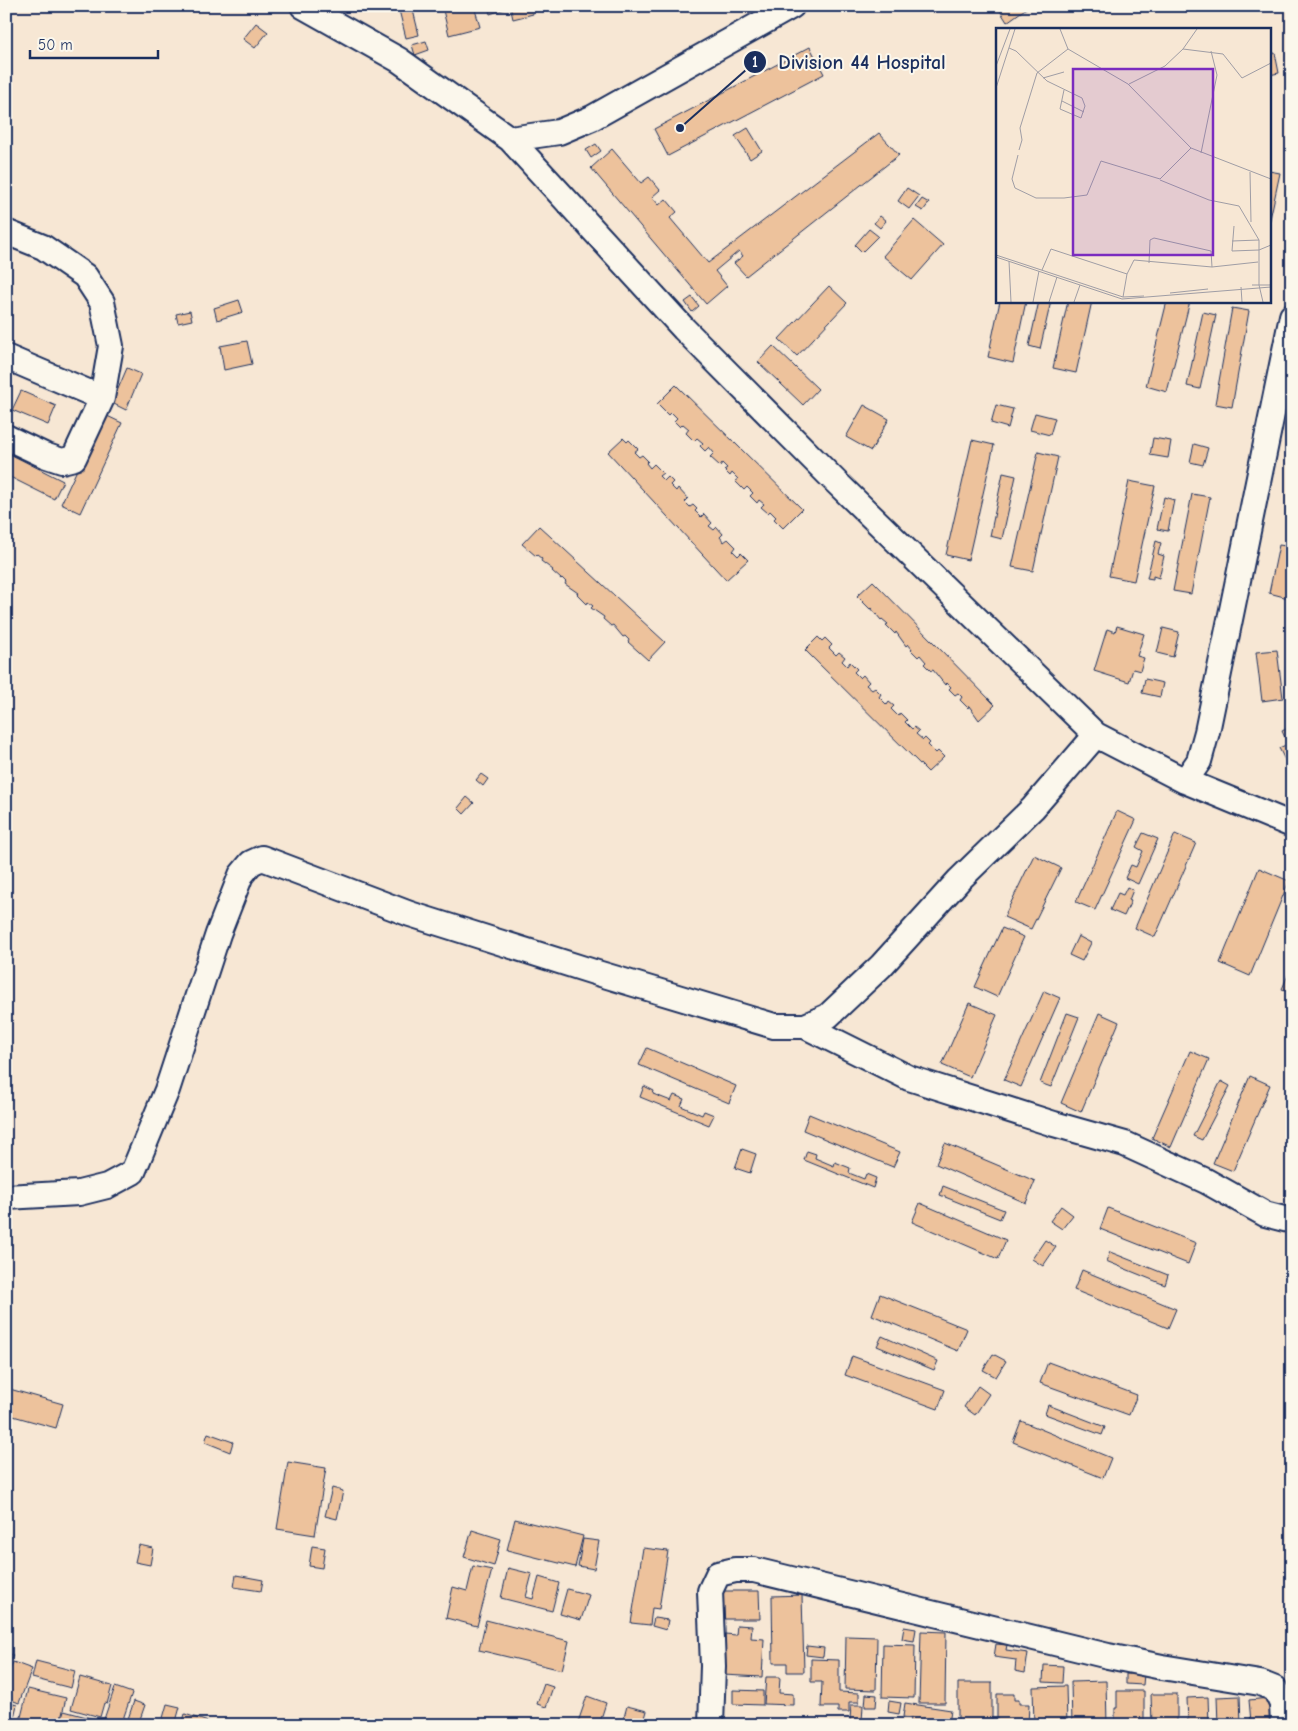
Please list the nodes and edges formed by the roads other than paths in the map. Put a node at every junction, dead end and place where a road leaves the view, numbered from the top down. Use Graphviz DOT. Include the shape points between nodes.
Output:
graph roads {
  1 [pos="303,6"];
  2 [pos="792,6"];
  3 [pos="510,139"];
  4 [pos="6,232"];
  5 [pos="1292,316"];
  6 [pos="6,357"];
  7 [pos="102,398"];
  8 [pos="6,437"];
  9 [pos="1096,734"];
  10 [pos="1185,781"];
  11 [pos="1292,825"];
  12 [pos="805,1026"];
  13 [pos="6,1196"];
  14 [pos="1292,1221"];
  15 [pos="711,1725"];
  16 [pos="1283,1725"];
  1 -- 3 [label="street" via="399,60"];
  2 -- 3 [label="street" via="592,118 559,132"];
  3 -- 9 [label="street" via="684,329 836,482"];
  4 -- 7 [label="street" via="43,247 85,276 102,302 111,346"];
  5 -- 10 [label="street" via="1207,732 1199,761"];
  6 -- 7 [label="street"];
  7 -- 8 [label="street" via="74,458 62,461"];
  9 -- 10 [label="street"];
  9 -- 12 [label="street" via="1033,808 959,880 881,966 828,1016"];
  10 -- 11 [label="street"];
  12 -- 13 [label="street" via="774,1026 594,972 410,914 262,858 251,863 242,875 218,934 168,1090 133,1172 107,1186 79,1194"];
  12 -- 14 [label="street" via="909,1078 1125,1144 1206,1181 1265,1214"];
  15 -- 16 [label="street" via="710,1591 718,1574 735,1570 754,1570 1108,1656 1260,1683 1276,1689 1282,1704"];
}
